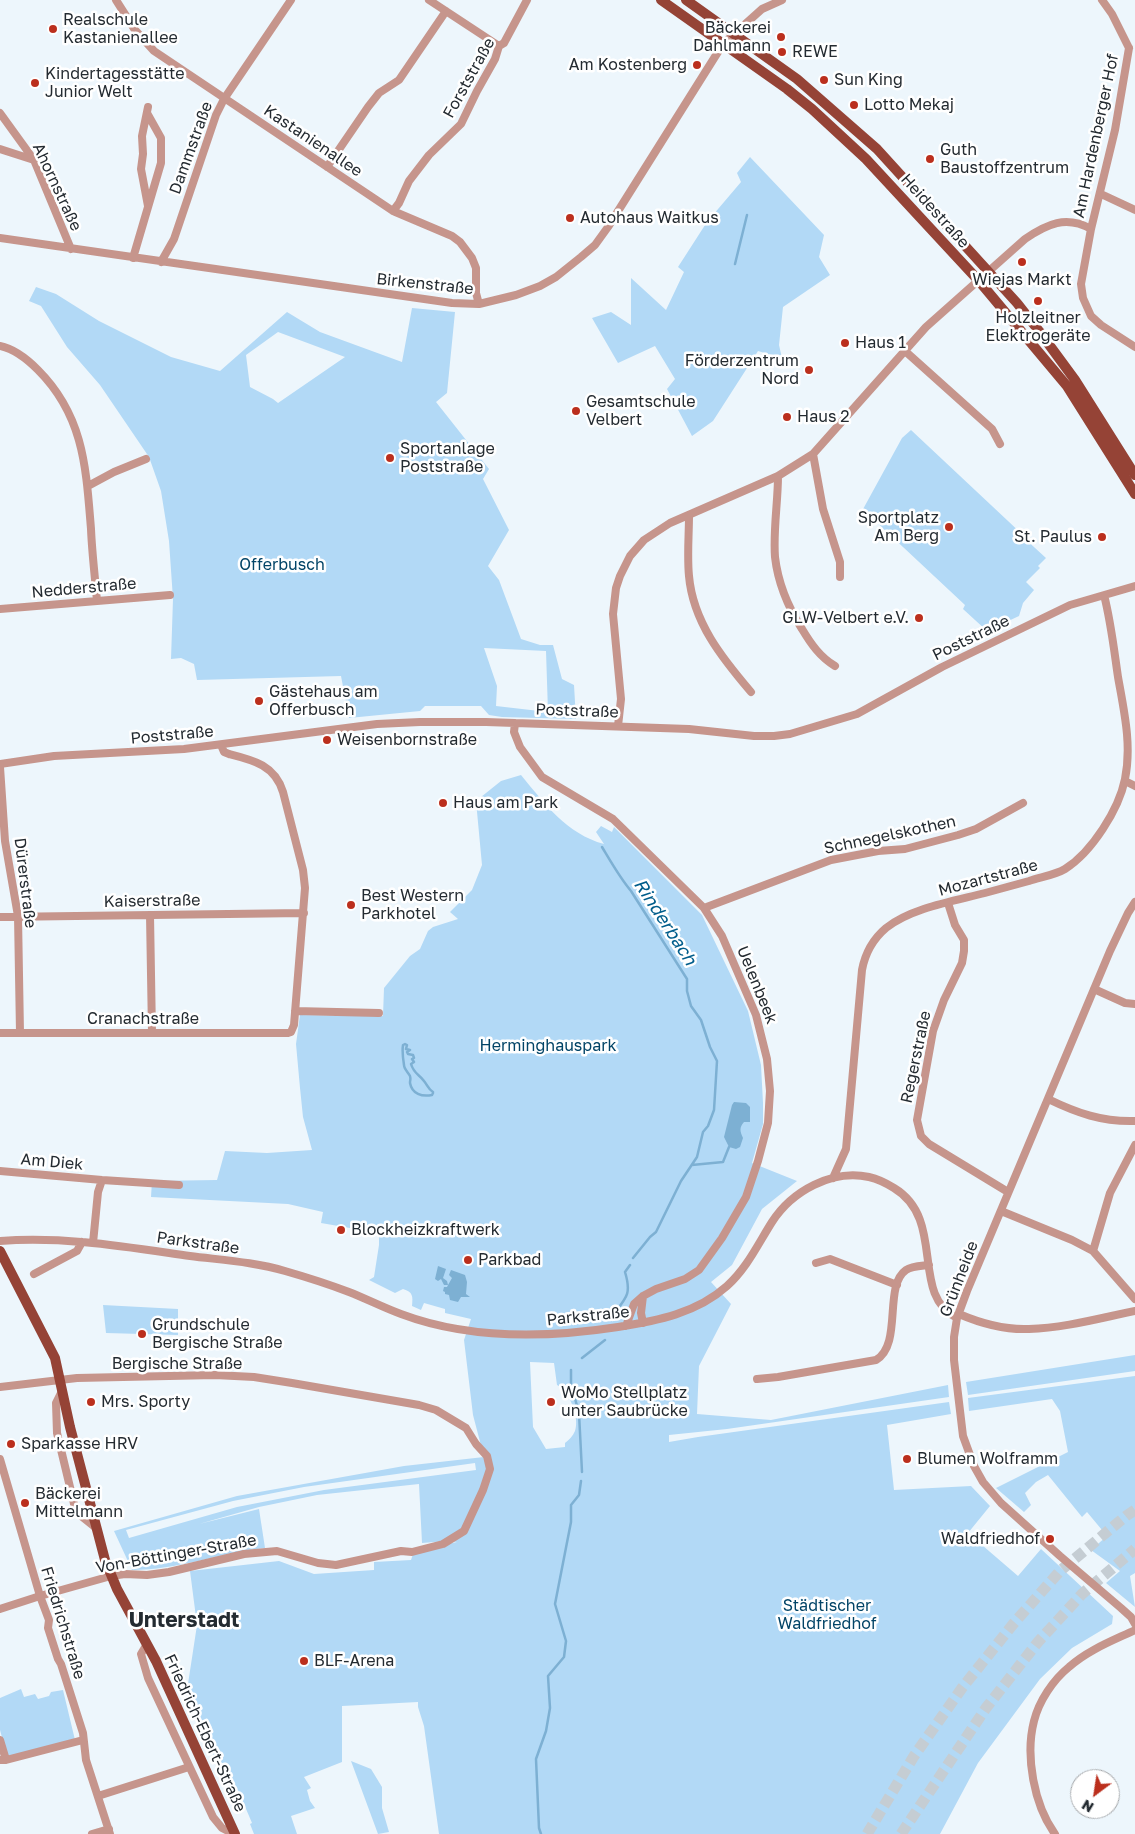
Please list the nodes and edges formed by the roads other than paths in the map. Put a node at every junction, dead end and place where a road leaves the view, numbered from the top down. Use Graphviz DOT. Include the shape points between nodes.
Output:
graph roads {
  1 [pos="116,0"];
  2 [pos="291,0"];
  3 [pos="429,0"];
  4 [pos="527,0"];
  5 [pos="661,0"];
  6 [pos="686,0"];
  7 [pos="782,0"];
  8 [pos="1102,0"];
  9 [pos="446,11"];
  10 [pos="733,33"];
  11 [pos="723,44"];
  12 [pos="499,46"];
  13 [pos="1132,48"];
  14 [pos="224,99"];
  15 [pos="0,113"];
  16 [pos="0,149"];
  17 [pos="34,160"];
  18 [pos="327,167"];
  19 [pos="1100,194"];
  20 [pos="148,207"];
  21 [pos="1135,210"];
  22 [pos="393,211"];
  23 [pos="1091,229"];
  24 [pos="0,238"];
  25 [pos="71,248"];
  26 [pos="134,258"];
  27 [pos="161,262"];
  28 [pos="989,272"];
  29 [pos="979,281"];
  30 [pos="479,304"];
  31 [pos="0,346"];
  32 [pos="1135,347"];
  33 [pos="905,351"];
  34 [pos="1000,444"];
  35 [pos="813,454"];
  36 [pos="146,458"];
  37 [pos="1135,475"];
  38 [pos="778,476"];
  39 [pos="88,486"];
  40 [pos="1135,494"];
  41 [pos="689,515"];
  42 [pos="840,577"];
  43 [pos="1135,580"];
  44 [pos="1135,586"];
  45 [pos="1123,589"];
  46 [pos="170,595"];
  47 [pos="1104,595"];
  48 [pos="97,601"];
  49 [pos="0,609"];
  50 [pos="835,666"];
  51 [pos="751,692"];
  52 [pos="515,722"];
  53 [pos="618,726"];
  54 [pos="220,745"];
  55 [pos="0,766"];
  56 [pos="1125,781"];
  57 [pos="1135,786"];
  58 [pos="1023,803"];
  59 [pos="948,902"];
  60 [pos="1135,902"];
  61 [pos="704,908"];
  62 [pos="304,913"];
  63 [pos="150,915"];
  64 [pos="18,916"];
  65 [pos="0,917"];
  66 [pos="1094,989"];
  67 [pos="1135,1004"];
  68 [pos="295,1011"];
  69 [pos="379,1013"];
  70 [pos="0,1033"];
  71 [pos="20,1033"];
  72 [pos="152,1033"];
  73 [pos="1048,1099"];
  74 [pos="1135,1121"];
  75 [pos="1135,1146"];
  76 [pos="0,1170"];
  77 [pos="833,1178"];
  78 [pos="102,1180"];
  79 [pos="178,1184"];
  80 [pos="1008,1192"];
  81 [pos="1000,1211"];
  82 [pos="0,1241"];
  83 [pos="82,1242"];
  84 [pos="93,1243"];
  85 [pos="0,1251"];
  86 [pos="1093,1251"];
  87 [pos="816,1263"];
  88 [pos="929,1265"];
  89 [pos="34,1274"];
  90 [pos="897,1285"];
  91 [pos="643,1296"];
  92 [pos="1135,1299"];
  93 [pos="1135,1311"];
  94 [pos="958,1316"];
  95 [pos="643,1323"];
  96 [pos="626,1326"];
  97 [pos="756,1379"];
  98 [pos="62,1385"];
  99 [pos="0,1387"];
  100 [pos="466,1428"];
  101 [pos="0,1459"];
  102 [pos="96,1528"];
  103 [pos="111,1576"];
  104 [pos="40,1596"];
  105 [pos="0,1609"];
  106 [pos="1135,1624"];
  107 [pos="1135,1630"];
  108 [pos="147,1644"];
  109 [pos="0,1740"];
  110 [pos="83,1740"];
  111 [pos="3,1760"];
  112 [pos="189,1766"];
  113 [pos="98,1796"];
  114 [pos="110,1831"];
  115 [pos="92,1834"];
  116 [pos="235,1834"];
  117 [pos="1055,1834"];
  1 -- 14 [label="street, Kastanienallee" via="154,51"];
  2 -- 14 [label="street, Dammstraße"];
  3 -- 9 [label="street"];
  4 -- 12 [label="street, Forststraße" via="504,43"];
  5 -- 11 [label="main road, Heidestraße"];
  6 -- 10 [label="main road, Heidestraße"];
  7 -- 10 [label="street" via="762,9"];
  8 -- 13 [label="street"];
  9 -- 12 [label="street"];
  9 -- 18 [label="street" via="400,80 379,94 368,107"];
  10 -- 11 [label="street, Birkenstraße"];
  10 -- 28 [label="main road, Heidestraße" via="815,93 876,149"];
  11 -- 29 [label="main road, Heidestraße" via="812,109 866,159"];
  11 -- 30 [label="street, Birkenstraße" via="595,244 556,277 540,286"];
  12 -- 22 [label="street, Forststraße" via="462,124 428,155"];
  13 -- 19 [label="street, Am Hardenberger Hof"];
  14 -- 18 [label="street, Kastanienallee"];
  14 -- 27 [label="street, Dammstraße" via="211,126 176,232"];
  15 -- 17 [label="street, Ahornstraße"];
  16 -- 17 [label="street"];
  17 -- 25 [label="street, Ahornstraße"];
  18 -- 22 [label="street, Kastanienallee"];
  19 -- 21 [label="street"];
  19 -- 23 [label="street, Am Hardenberger Hof"];
  20 -- 20 [label="street" via="162,163 161,138 148,110 142,136 141,169"];
  20 -- 26 [label="street"];
  22 -- 30 [label="street, Kastanienallee" via="460,242 476,268"];
  23 -- 28 [label="street, Am Hardenberger Hof" via="1081,224 1054,223 1025,239"];
  23 -- 32 [label="street" via="1082,278 1085,305 1101,325"];
  24 -- 25 [label="street, Birkenstraße"];
  25 -- 26 [label="street, Birkenstraße"];
  26 -- 27 [label="street, Birkenstraße"];
  27 -- 30 [label="street, Birkenstraße" via="448,303"];
  28 -- 29 [label="street, Am Hardenberger Hof"];
  28 -- 37 [label="main road, Heidestraße" via="1034,324 1075,380"];
  29 -- 33 [label="street, Am Hardenberger Hof" via="926,327"];
  29 -- 40 [label="main road, Heidestraße" via="1067,386"];
  31 -- 39 [label="street" via="28,360 64,404 82,446"];
  33 -- 34 [label="street" via="992,429"];
  33 -- 35 [label="street, Am Hardenberger Hof"];
  35 -- 38 [label="street, Am Hardenberger Hof"];
  35 -- 42 [label="street" via="823,508 840,562"];
  36 -- 39 [label="street"];
  38 -- 41 [label="street, Am Hardenberger Hof"];
  38 -- 50 [label="street" via="776,557 781,586 792,614 816,651"];
  39 -- 48 [label="street"];
  41 -- 51 [label="street" via="688,565 693,600 714,645"];
  41 -- 53 [label="street, Am Hardenberger Hof" via="660,528 644,540 630,556 620,576 613,614 621,699"];
  43 -- 45 [label="street, Poststraße"];
  44 -- 45 [label="street, Poststraße"];
  45 -- 47 [label="street, Poststraße"];
  46 -- 48 [label="street, Nedderstraße"];
  47 -- 53 [label="street, Poststraße" via="1046,616 942,667 857,714 810,729 774,736"];
  47 -- 56 [label="street, Mozartstraße" via="1127,734"];
  48 -- 49 [label="street, Nedderstraße"];
  52 -- 53 [label="street, Poststraße"];
  52 -- 54 [label="street, Poststraße" via="377,724"];
  52 -- 61 [label="street, Uelenbeek" via="514,732 520,747 542,777 613,819"];
  54 -- 55 [label="street, Poststraße" via="54,756"];
  54 -- 62 [label="street" via="228,754 265,766 281,785 303,870 306,888"];
  55 -- 64 [label="street, Dürerstraße" via="5,841"];
  56 -- 57 [label="street"];
  56 -- 59 [label="street, Mozartstraße" via="1107,821 1089,847 1064,870"];
  58 -- 61 [label="street, Schnegelskothen" via="976,829 958,835 831,860"];
  59 -- 77 [label="street, Mozartstraße" via="894,922 879,935 864,958 846,1149"];
  59 -- 80 [label="street, Regerstraße" via="964,940 964,952 933,1031 917,1120 921,1136 929,1144"];
  60 -- 66 [label="street, Grünheide"];
  61 -- 91 [label="street, Uelenbeek" via="722,936 756,1015 767,1059 768,1123 746,1197 705,1264 685,1279"];
  62 -- 63 [label="street, Kaiserstraße"];
  62 -- 68 [label="street"];
  63 -- 64 [label="street, Kaiserstraße"];
  63 -- 72 [label="street"];
  64 -- 65 [label="street, Kaiserstraße"];
  64 -- 71 [label="street, Dürerstraße"];
  66 -- 67 [label="street"];
  66 -- 73 [label="street, Grünheide"];
  68 -- 69 [label="street"];
  68 -- 72 [label="street, Cranachstraße" via="293,1028 285,1033"];
  70 -- 71 [label="street, Cranachstraße"];
  71 -- 72 [label="street, Cranachstraße"];
  73 -- 74 [label="street" via="1103,1120"];
  73 -- 80 [label="street, Grünheide"];
  75 -- 86 [label="street" via="1110,1193"];
  76 -- 78 [label="street, Am Diek"];
  77 -- 88 [label="street, Parkstraße" via="855,1175 877,1179 907,1198 921,1221"];
  77 -- 95 [label="street, Parkstraße" via="803,1191 787,1204 742,1271 727,1286 705,1302 673,1316"];
  78 -- 79 [label="street, Am Diek"];
  78 -- 84 [label="street, Am Diek"];
  80 -- 81 [label="street, Grünheide"];
  81 -- 86 [label="street"];
  81 -- 94 [label="street, Grünheide"];
  82 -- 83 [label="street, Parkstraße"];
  83 -- 84 [label="street, Parkstraße"];
  83 -- 89 [label="street" via="77,1251"];
  84 -- 96 [label="street, Parkstraße" via="282,1270 348,1291 402,1314 456,1329 534,1335"];
  85 -- 98 [label="main road, Friedrich-Ebert-Straße" via="55,1358"];
  86 -- 92 [label="street"];
  87 -- 90 [label="street" via="830,1259"];
  88 -- 90 [label="street" via="906,1270"];
  88 -- 94 [label="street, Parkstraße" via="931,1284 938,1301 949,1314"];
  90 -- 97 [label="street" via="887,1347 882,1356 876,1360"];
  91 -- 95 [label="street"];
  91 -- 96 [label="street" via="634,1304"];
  93 -- 94 [label="street" via="1030,1330"];
  94 -- 106 [label="street, Grünheide" via="954,1360 963,1436 983,1482 1001,1503 1131,1617"];
  95 -- 96 [label="street, Parkstraße"];
  98 -- 99 [label="street, Bergische Straße"];
  98 -- 100 [label="street, Bergische Straße" via="215,1375 254,1377 419,1405 436,1410"];
  98 -- 102 [label="main road, Friedrich-Ebert-Straße"];
  98 -- 102 [label="street, Friedrich-Ebert-Straße" via="56,1403 57,1433 76,1512"];
  100 -- 103 [label="street, Von-Böttinger-Straße" via="488,1456 489,1473 464,1531 443,1544 336,1564 318,1563 277,1551 244,1554 170,1572"];
  101 -- 104 [label="street, Friedrichstraße"];
  102 -- 103 [label="main road, Friedrich-Ebert-Straße"];
  103 -- 104 [label="street, Von-Böttinger-Straße"];
  103 -- 108 [label="main road, Friedrich-Ebert-Straße"];
  104 -- 105 [label="street, Von-Böttinger-Straße"];
  104 -- 110 [label="street, Friedrichstraße"];
  107 -- 117 [label="street" via="1089,1652 1068,1668 1051,1688 1034,1721 1032,1776 1040,1803"];
  108 -- 112 [label="street, Friedrich-Ebert-Straße" via="141,1654 148,1678"];
  108 -- 116 [label="main road, Friedrich-Ebert-Straße"];
  109 -- 111 [label="street"];
  110 -- 111 [label="street"];
  110 -- 113 [label="street, Friedrichstraße"];
  112 -- 113 [label="street"];
  112 -- 116 [label="street, Friedrich-Ebert-Straße" via="213,1817 222,1828"];
  113 -- 114 [label="street, Friedrichstraße"];
  114 -- 115 [label="street"];
}
